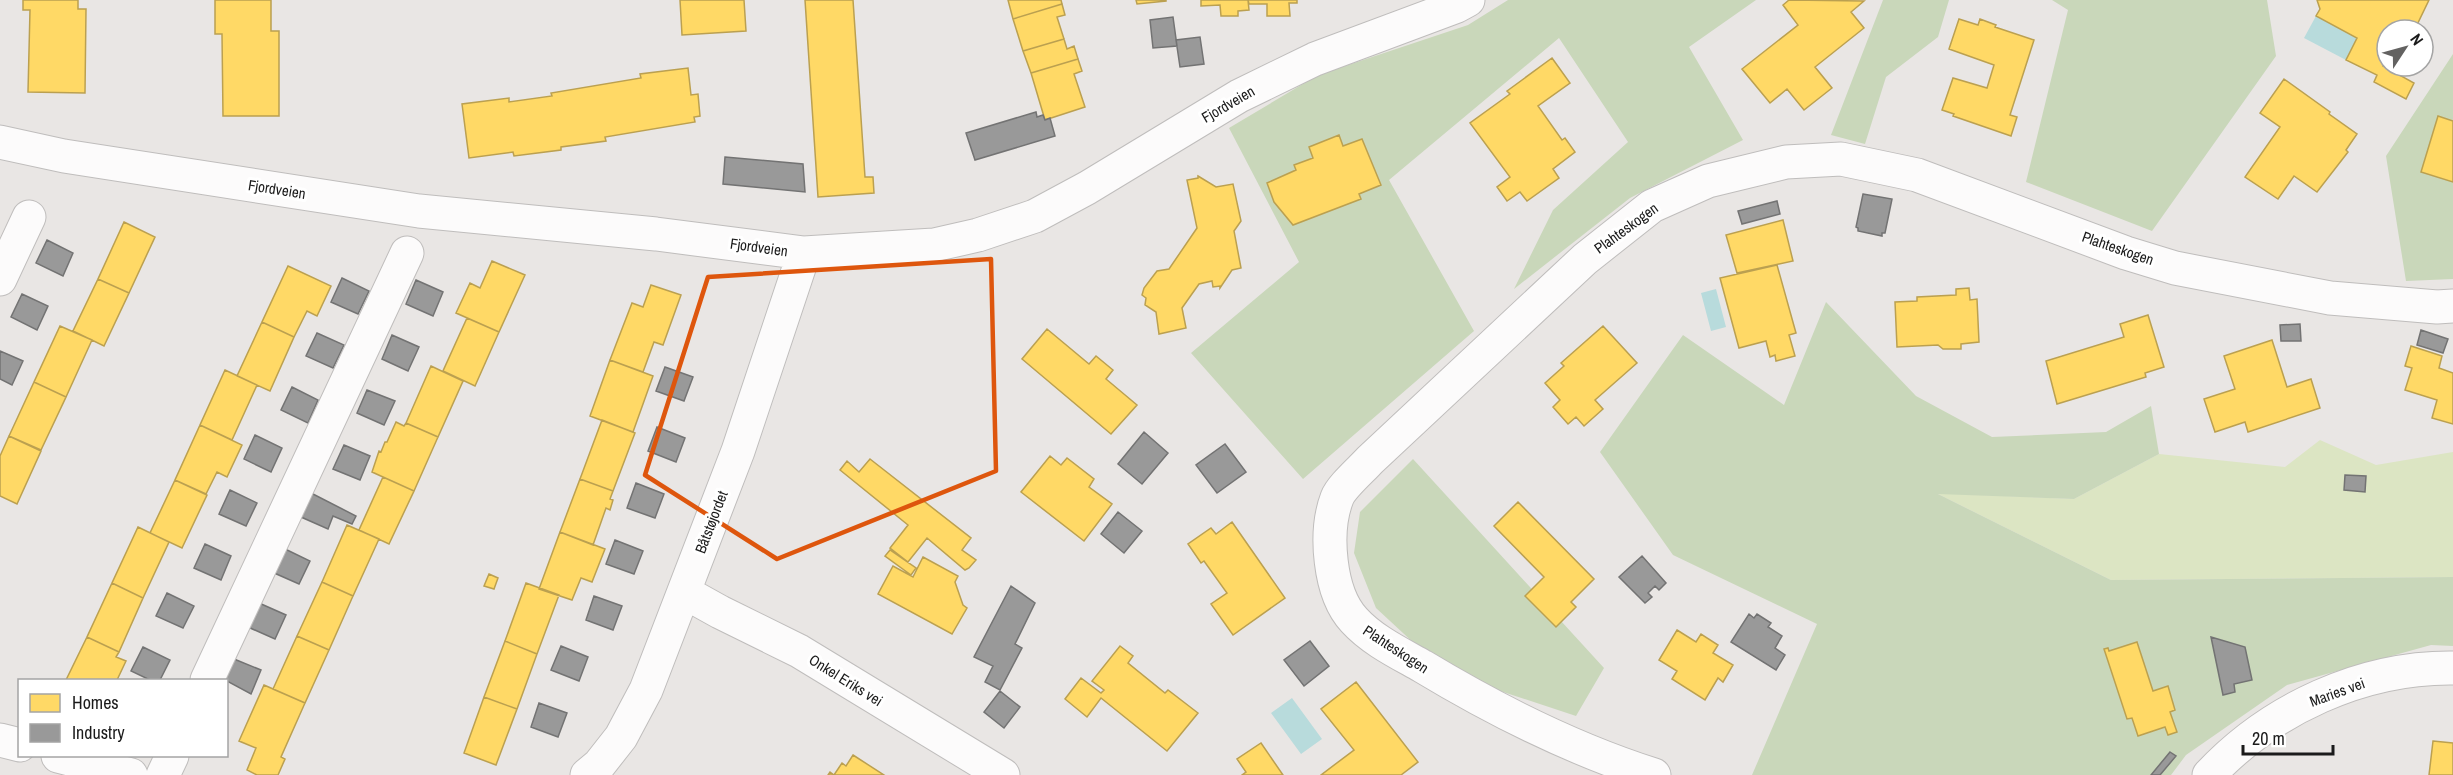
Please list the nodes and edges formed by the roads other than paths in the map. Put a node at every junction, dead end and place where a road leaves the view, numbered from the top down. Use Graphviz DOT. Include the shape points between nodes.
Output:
graph roads {
  1 [pos="1468,0"];
  2 [pos="0,142"];
  3 [pos="29,217"];
  4 [pos="407,253"];
  5 [pos="804,254"];
  6 [pos="0,279"];
  7 [pos="2453,306"];
  8 [pos="684,592"];
  9 [pos="2453,668"];
  10 [pos="208,679"];
  11 [pos="0,740"];
  12 [pos="18,744"];
  13 [pos="62,757"];
  14 [pos="172,757"];
  15 [pos="131,775"];
  16 [pos="163,775"];
  17 [pos="587,775"];
  18 [pos="1003,775"];
  19 [pos="1653,775"];
  20 [pos="2209,775"];
  1 -- 5 [label="street, Fjordveien" via="1315,59 1239,96 1035,216 934,245"];
  2 -- 5 [label="street, Fjordveien" via="75,158 419,211 656,234"];
  3 -- 6 [label="street"];
  4 -- 10 [label="street"];
  5 -- 8 [label="street, Båtstøjordet" via="738,451"];
  7 -- 19 [label="street, Plahteskogen" via="2330,298 2175,268 1917,175 1841,159 1786,162 1708,181 1652,206 1585,259 1370,460 1337,496 1330,534 1334,582 1353,619 1383,643 1463,691 1549,735"];
  8 -- 17 [label="street, Båtstøjordet" via="641,699 621,737"];
  8 -- 18 [label="street, Onkel Eriks vei" via="799,651"];
  9 -- 20 [label="street, Maries vei" via="2389,674 2295,708 2260,730"];
  11 -- 12 [label="street"];
  13 -- 15 [label="street"];
  14 -- 16 [label="street"];
}
